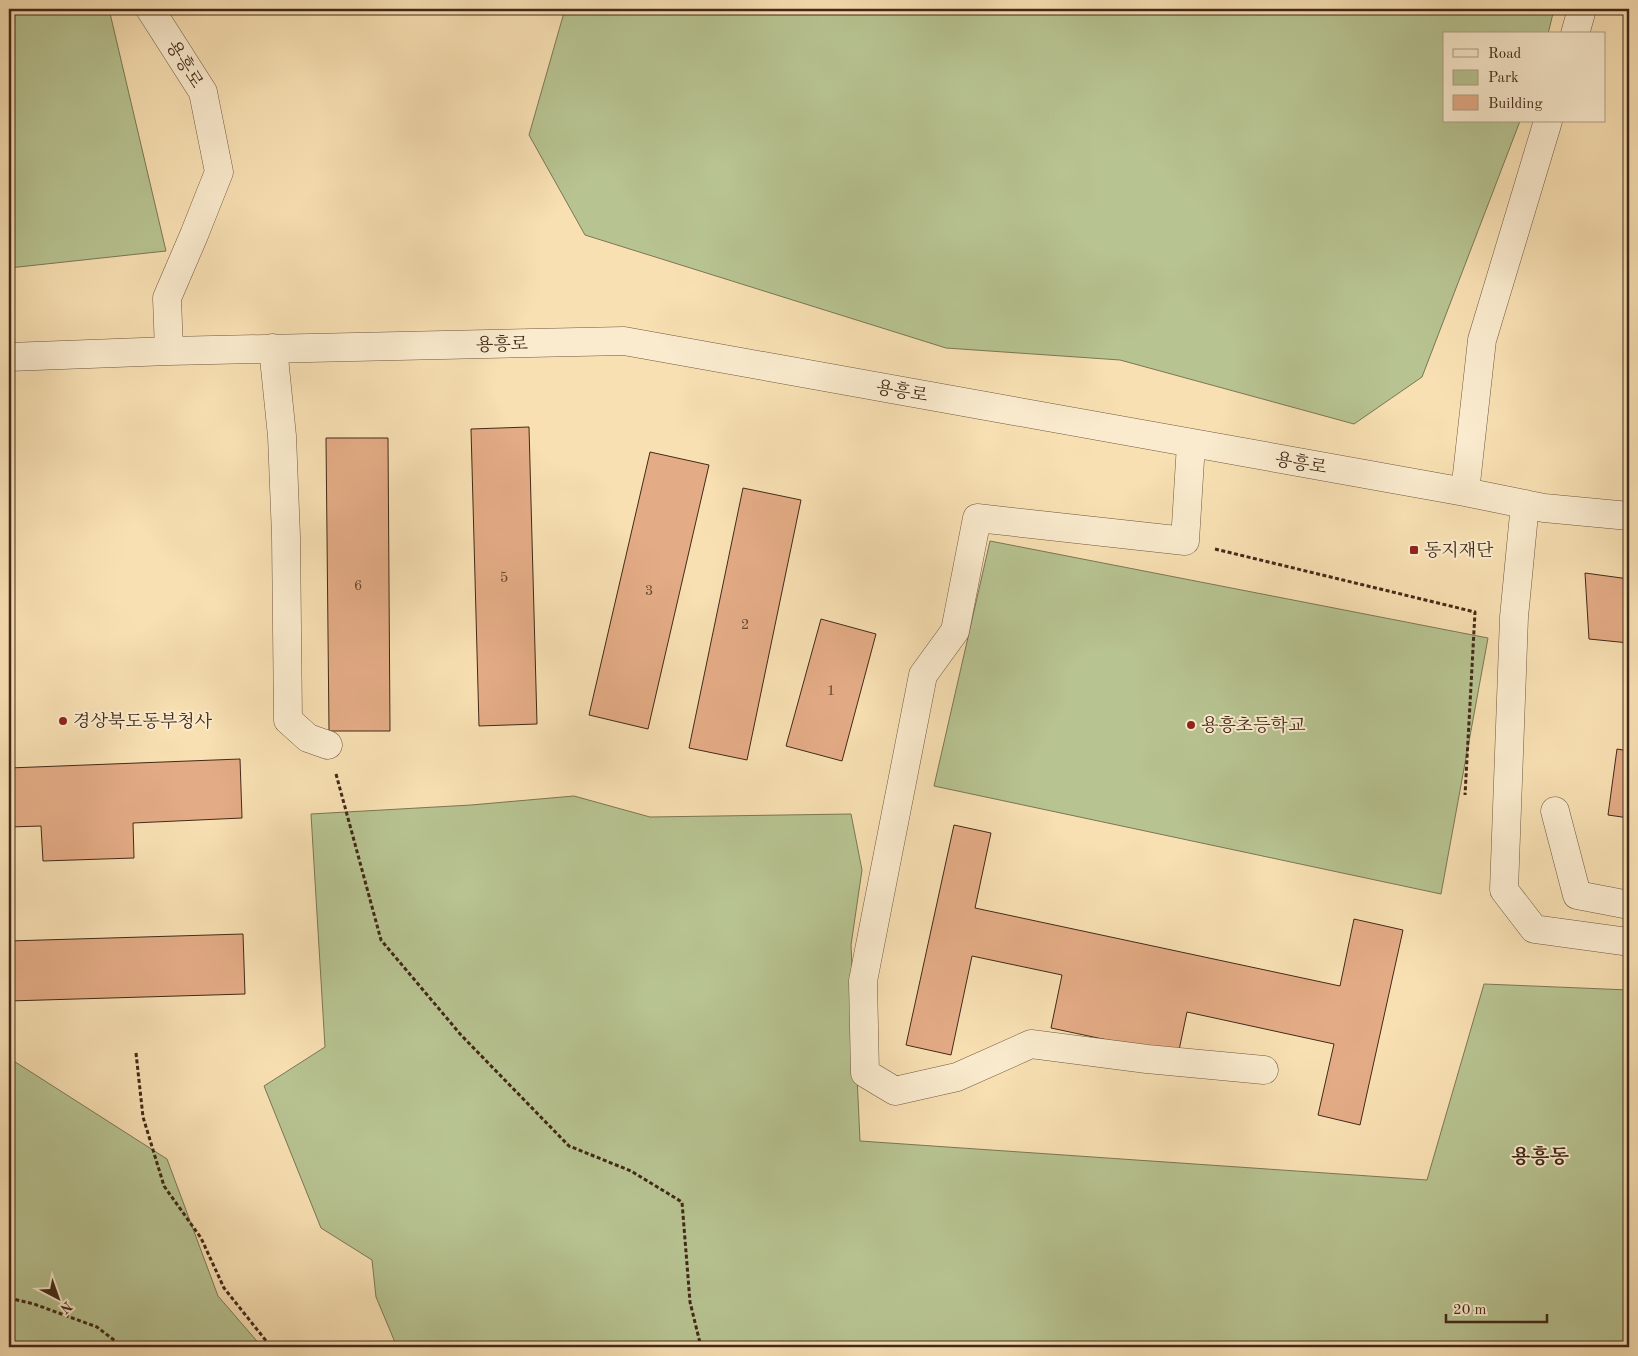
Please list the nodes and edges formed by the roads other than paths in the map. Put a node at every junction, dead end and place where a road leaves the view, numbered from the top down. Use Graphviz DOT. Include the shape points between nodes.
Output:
graph roads {
  1 [pos="150,9"];
  2 [pos="1582,9"];
  3 [pos="1576,32"];
  4 [pos="1548,122"];
  5 [pos="273,348"];
  6 [pos="168,351"];
  7 [pos="9,357"];
  8 [pos="1191,444"];
  9 [pos="1465,492"];
  10 [pos="1525,504"];
  11 [pos="1629,516"];
  12 [pos="328,745"];
  13 [pos="1555,811"];
  14 [pos="1629,905"];
  15 [pos="1629,942"];
  16 [pos="1264,1070"];
  1 -- 6 [label="street, 용흥로" via="203,92 219,172 167,298"];
  2 -- 3 [label="street"];
  4 -- 9 [label="street" via="1482,340"];
  5 -- 6 [label="street, 용흥로"];
  5 -- 8 [label="street, 용흥로" via="624,341"];
  5 -- 12 [label="street" via="282,436 288,720 308,738"];
  6 -- 7 [label="street, 용흥로"];
  8 -- 9 [label="street, 용흥로"];
  8 -- 16 [label="street" via="1185,541 977,518 955,631 923,675 863,982 865,1073 895,1091 957,1077 1031,1044"];
  9 -- 10 [label="street, 용흥로"];
  10 -- 11 [label="street, 용흥로"];
  10 -- 15 [label="street" via="1514,617 1504,890 1534,929"];
  13 -- 14 [label="street" via="1577,895"];
}
